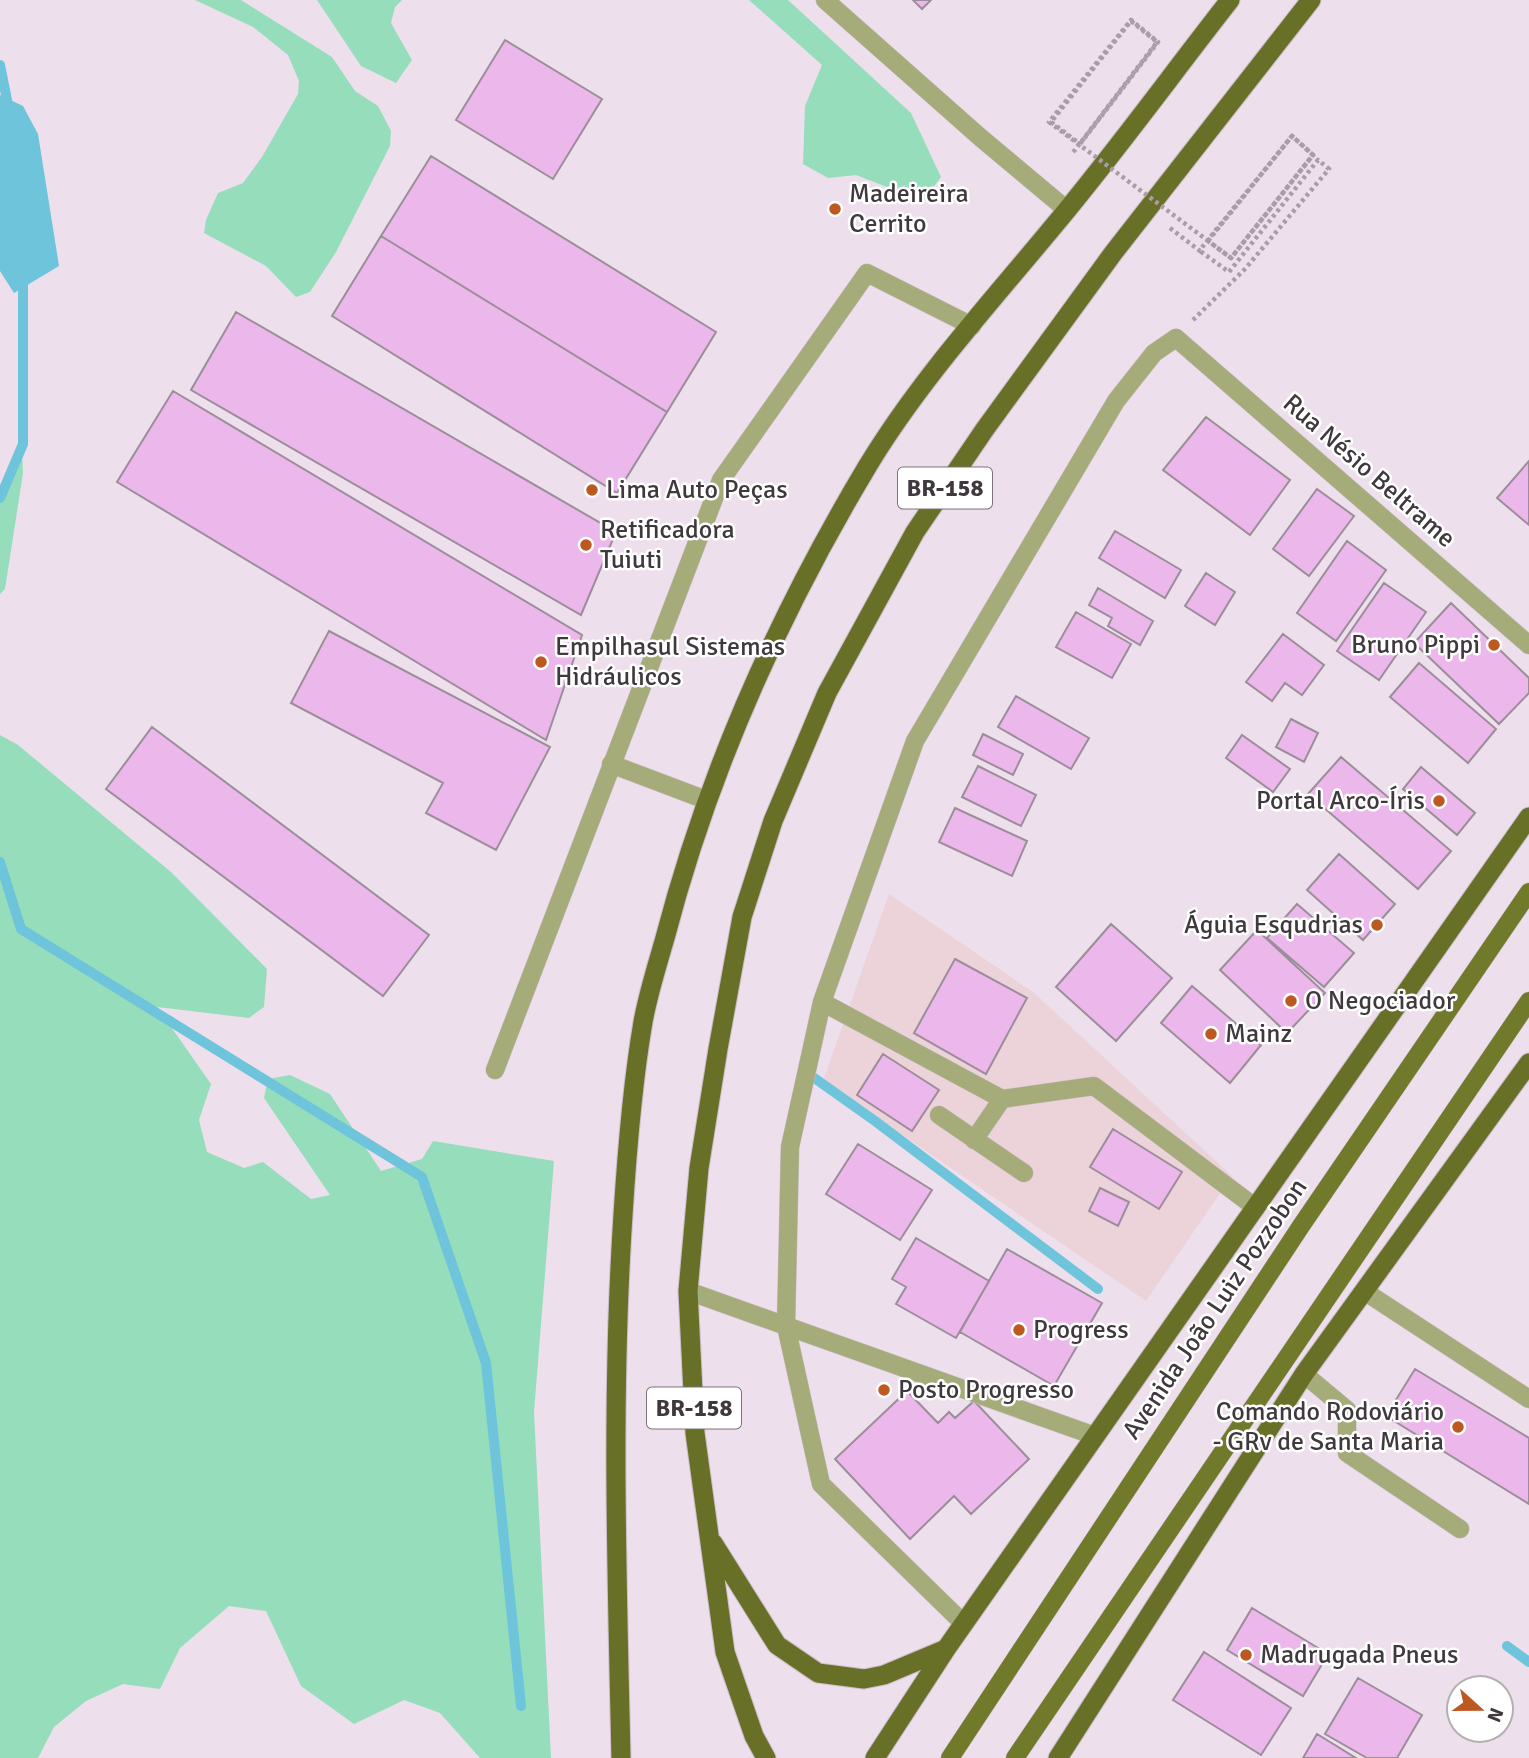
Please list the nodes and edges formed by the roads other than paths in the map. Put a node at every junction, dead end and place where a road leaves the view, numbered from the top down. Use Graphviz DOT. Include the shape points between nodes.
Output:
graph roads {
  1 [pos="825,0"];
  2 [pos="1230,0"];
  3 [pos="1311,0"];
  4 [pos="1067,210"];
  5 [pos="972,326"];
  6 [pos="1529,645"];
  7 [pos="611,764"];
  8 [pos="706,800"];
  9 [pos="1529,817"];
  10 [pos="1529,892"];
  11 [pos="1529,1001"];
  12 [pos="822,1002"];
  13 [pos="1529,1063"];
  14 [pos="495,1070"];
  15 [pos="1521,1086"];
  16 [pos="1002,1099"];
  17 [pos="939,1115"];
  18 [pos="974,1140"];
  19 [pos="1024,1173"];
  20 [pos="1256,1208"];
  21 [pos="688,1291"];
  22 [pos="1364,1291"];
  23 [pos="786,1326"];
  24 [pos="1304,1374"];
  25 [pos="1529,1399"];
  26 [pos="1095,1436"];
  27 [pos="1460,1530"];
  28 [pos="708,1535"];
  29 [pos="964,1624"];
  30 [pos="946,1649"];
  31 [pos="621,1758"];
  32 [pos="766,1758"];
  33 [pos="875,1758"];
  34 [pos="950,1758"];
  35 [pos="1015,1758"];
  36 [pos="1058,1758"];
  1 -- 4 [label="street"];
  2 -- 4 [label="highway, BR-158"];
  3 -- 21 [label="highway, BR-158" via="985,429 915,532 827,694 779,808 742,917 699,1168"];
  4 -- 5 [label="highway, BR-158"];
  5 -- 7 [label="street" via="867,273 720,480"];
  5 -- 8 [label="highway, BR-158" via="923,386 869,465 759,675"];
  6 -- 12 [label="street, Rua Nésio Beltrame" via="1175,338 1154,353 1116,401 915,741"];
  7 -- 8 [label="street"];
  7 -- 14 [label="street"];
  8 -- 31 [label="highway, BR-158" via="643,1020 628,1138 617,1368"];
  9 -- 20 [label="highway"];
  10 -- 34 [label="main road, Avenida João Luiz Pozzobon" via="1301,1226"];
  11 -- 35 [label="main road"];
  12 -- 16 [label="street"];
  12 -- 23 [label="street" via="790,1146"];
  13 -- 15 [label="highway"];
  15 -- 22 [label="highway"];
  16 -- 18 [label="street"];
  16 -- 20 [label="street" via="1094,1086"];
  17 -- 18 [label="street"];
  18 -- 19 [label="street"];
  20 -- 26 [label="highway"];
  21 -- 23 [label="street"];
  21 -- 28 [label="highway, BR-158" via="695,1433"];
  22 -- 24 [label="highway"];
  22 -- 25 [label="street"];
  23 -- 26 [label="street"];
  23 -- 29 [label="street" via="821,1484"];
  24 -- 27 [label="street" via="1348,1410 1347,1453"];
  24 -- 36 [label="highway"];
  26 -- 29 [label="highway"];
  28 -- 30 [label="highway" via="777,1645 818,1672 864,1679"];
  28 -- 32 [label="highway, BR-158" via="725,1652"];
  29 -- 30 [label="highway"];
  30 -- 33 [label="highway"];
}
